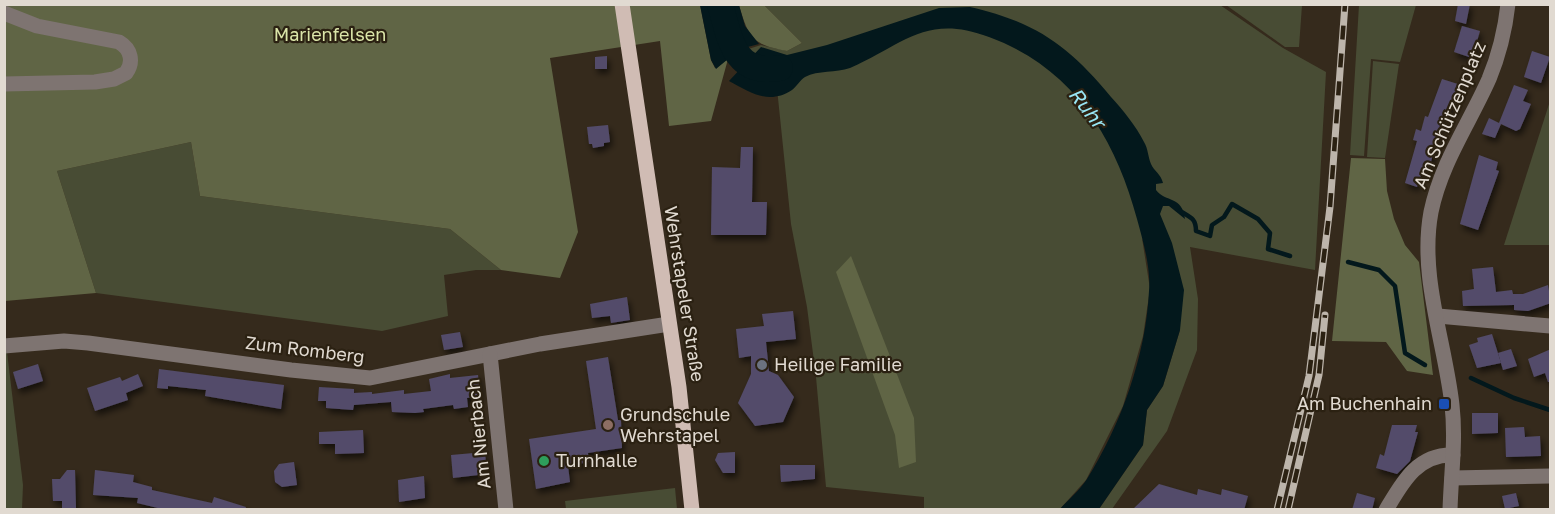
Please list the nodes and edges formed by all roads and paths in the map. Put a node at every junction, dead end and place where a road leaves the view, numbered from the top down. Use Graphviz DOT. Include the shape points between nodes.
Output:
graph roads {
  1 [pos="622,4"];
  2 [pos="1508,4"];
  3 [pos="4,13"];
  4 [pos="4,84"];
  5 [pos="1438,316"];
  6 [pos="669,324"];
  7 [pos="1551,326"];
  8 [pos="4,346"];
  9 [pos="490,354"];
  10 [pos="1453,455"];
  11 [pos="1551,476"];
  12 [pos="1452,478"];
  13 [pos="506,510"];
  14 [pos="692,510"];
  15 [pos="1386,510"];
  16 [pos="1450,510"];
  1 -- 6 [label="main road, Wehrstapeler Straße"];
  2 -- 5 [label="street, Am Schützenplatz" via="1496,59 1445,168 1431,213 1428,271"];
  3 -- 4 [label="street" via="37,26 119,42 127,47 131,60 126,73 109,80"];
  5 -- 7 [label="street"];
  5 -- 10 [label="street, Am Schützenplatz" via="1452,404"];
  6 -- 9 [label="street, Zum Romberg"];
  6 -- 14 [label="main road, Wehrstapeler Straße"];
  8 -- 9 [label="street, Zum Romberg" via="88,343 370,378"];
  9 -- 13 [label="street, Am Nierbach"];
  10 -- 12 [label="street, Am Schützenplatz"];
  10 -- 15 [label="street" via="1436,456 1409,472"];
  11 -- 12 [label="street"];
  12 -- 16 [label="street, Am Schützenplatz"];
}
